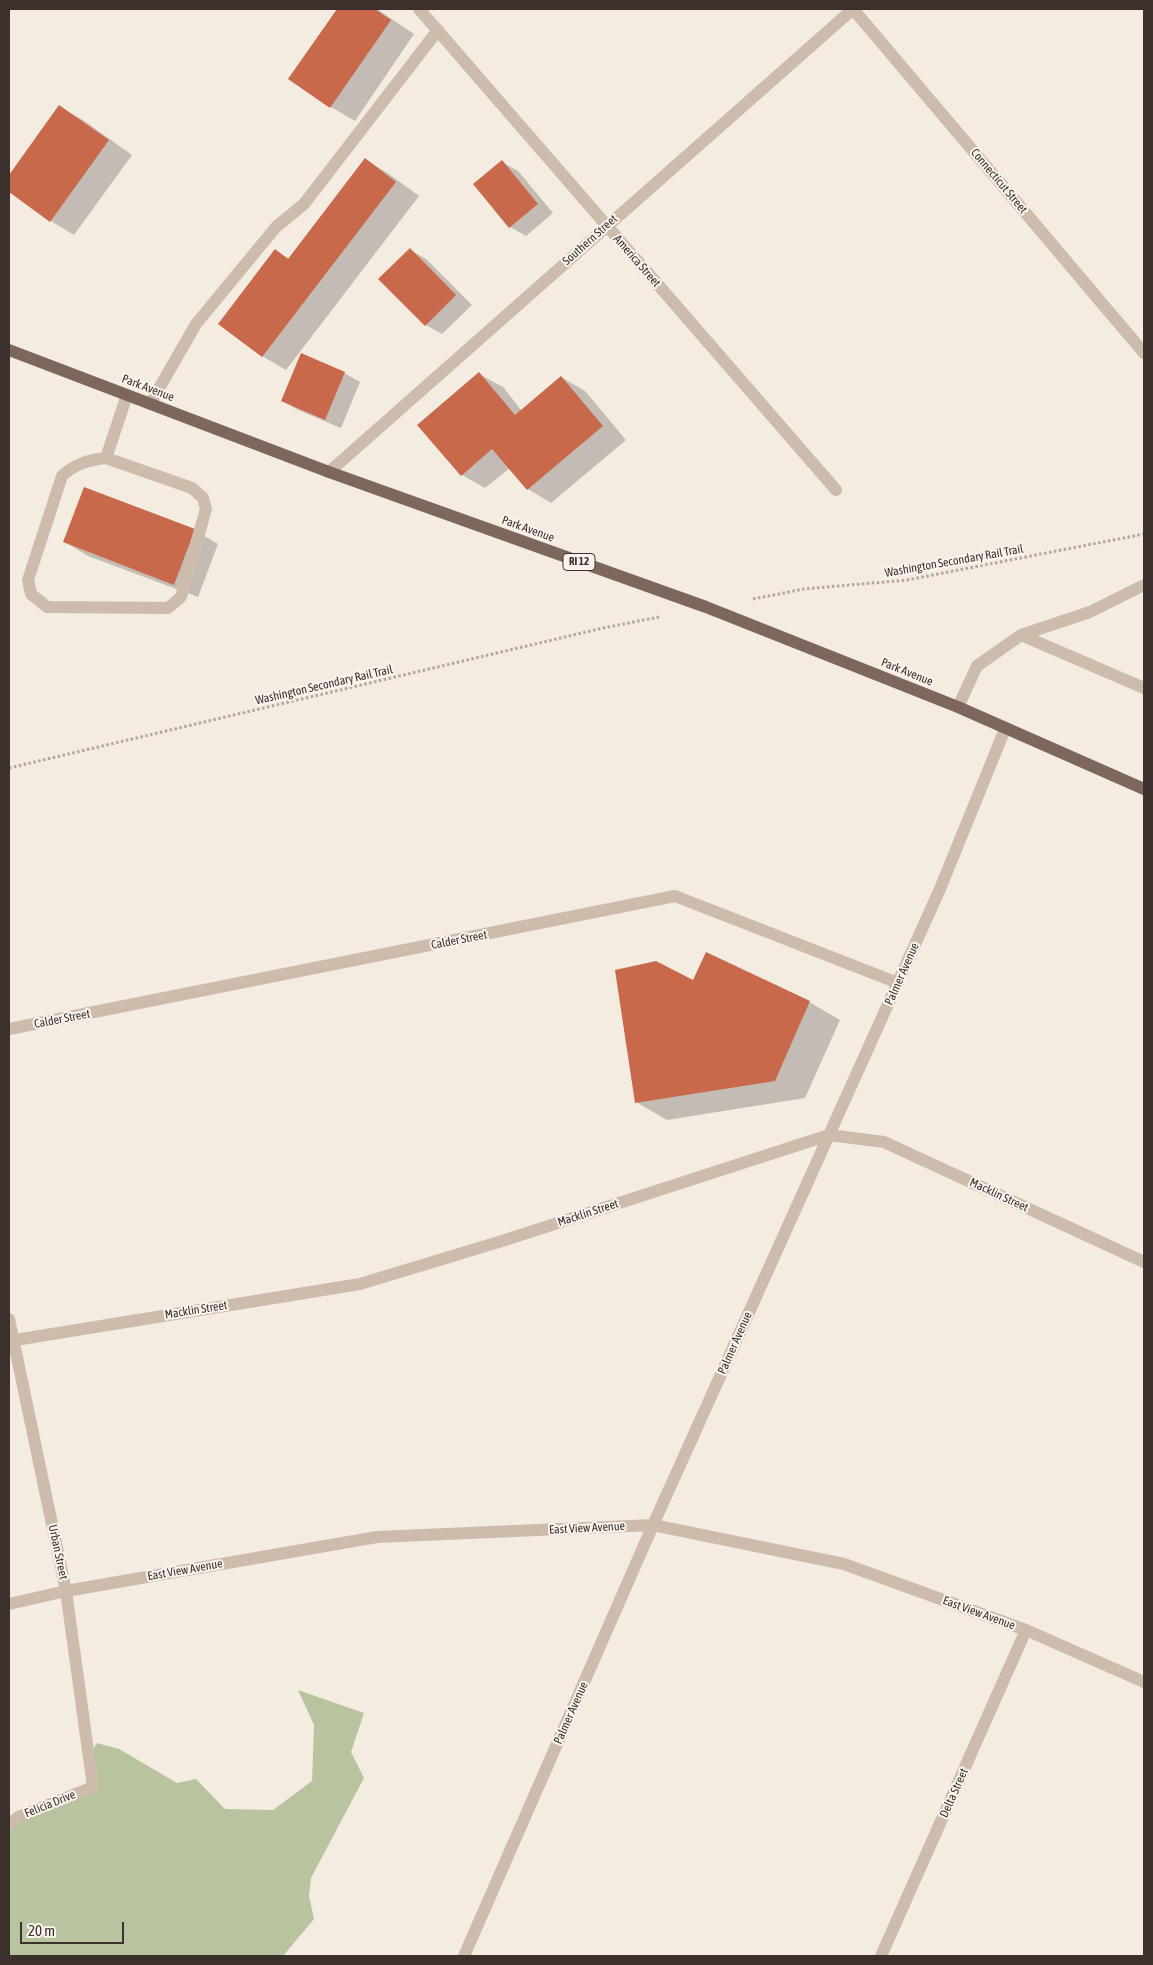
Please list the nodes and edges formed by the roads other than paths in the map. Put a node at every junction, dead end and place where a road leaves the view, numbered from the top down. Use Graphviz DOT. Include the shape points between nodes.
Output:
graph roads {
  1 [pos="419,9"];
  2 [pos="853,9"];
  3 [pos="438,30"];
  4 [pos="606,225"];
  5 [pos="9,350"];
  6 [pos="1144,353"];
  7 [pos="127,395"];
  8 [pos="150,404"];
  9 [pos="106,458"];
  10 [pos="329,472"];
  11 [pos="836,490"];
  12 [pos="1144,585"];
  13 [pos="1021,635"];
  14 [pos="1144,688"];
  15 [pos="958,708"];
  16 [pos="1005,728"];
  17 [pos="1144,789"];
  18 [pos="898,983"];
  19 [pos="9,1029"];
  20 [pos="829,1135"];
  21 [pos="1144,1262"];
  22 [pos="9,1319"];
  23 [pos="11,1340"];
  24 [pos="653,1525"];
  25 [pos="66,1591"];
  26 [pos="9,1604"];
  27 [pos="1026,1630"];
  28 [pos="1144,1682"];
  29 [pos="93,1787"];
  30 [pos="9,1824"];
  31 [pos="464,1956"];
  32 [pos="881,1956"];
  1 -- 3 [label="street, America Street"];
  2 -- 4 [label="street, Southern Street"];
  2 -- 6 [label="street, Connecticut Street"];
  3 -- 4 [label="street, America Street"];
  3 -- 8 [label="street" via="304,204 276,227 196,324"];
  4 -- 10 [label="street, Southern Street"];
  4 -- 11 [label="street, America Street"];
  5 -- 7 [label="main road, Park Avenue / RI 12"];
  7 -- 8 [label="main road, Park Avenue / RI 12"];
  7 -- 9 [label="street"];
  8 -- 10 [label="main road, Park Avenue / RI 12"];
  9 -- 9 [label="street" via="192,488 203,498 206,509 181,597 168,608 47,607 31,594 28,580 62,476 72,467 89,460"];
  10 -- 15 [label="main road, Park Avenue / RI 12" via="706,607"];
  12 -- 13 [label="street" via="1090,612"];
  13 -- 14 [label="street"];
  13 -- 15 [label="street" via="978,666"];
  15 -- 16 [label="main road, Park Avenue / RI 12"];
  16 -- 17 [label="main road, Park Avenue / RI 12"];
  16 -- 18 [label="street, Palmer Avenue"];
  18 -- 19 [label="street, Calder Street" via="675,896"];
  18 -- 20 [label="street, Palmer Avenue"];
  20 -- 21 [label="street, Macklin Street" via="884,1142"];
  20 -- 23 [label="street, Macklin Street" via="360,1284"];
  20 -- 24 [label="street, Palmer Avenue"];
  22 -- 23 [label="street, Urban Street"];
  23 -- 25 [label="street, Urban Street"];
  24 -- 25 [label="street, East View Avenue" via="377,1537"];
  24 -- 27 [label="street, East View Avenue" via="844,1564"];
  24 -- 31 [label="street, Palmer Avenue"];
  25 -- 26 [label="street, East View Avenue"];
  25 -- 29 [label="street, Urban Street"];
  27 -- 28 [label="street, East View Avenue"];
  27 -- 32 [label="street, Delta Street"];
  29 -- 30 [label="street, Felicia Drive" via="18,1817"];
}
